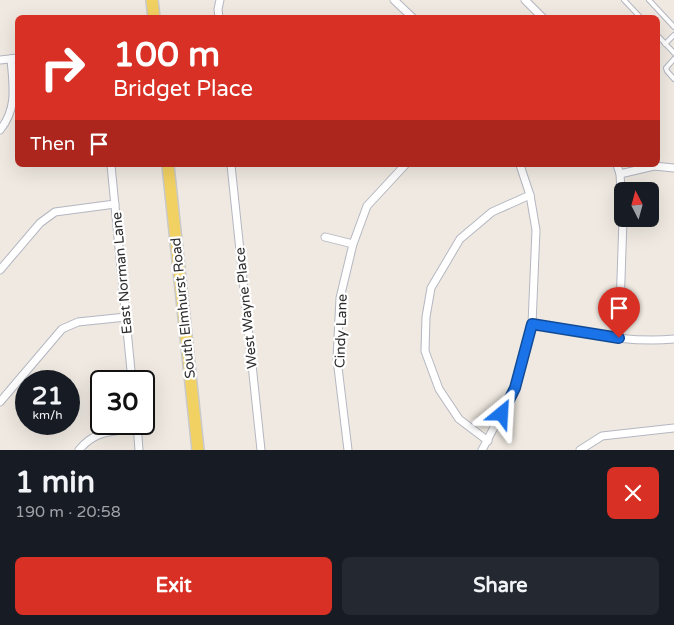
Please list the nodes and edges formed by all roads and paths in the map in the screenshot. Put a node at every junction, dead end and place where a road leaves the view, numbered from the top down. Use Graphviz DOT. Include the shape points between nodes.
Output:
graph roads {
  1 [pos="152,0"];
  2 [pos="220,0"];
  3 [pos="394,0"];
  4 [pos="525,0"];
  5 [pos="624,0"];
  6 [pos="649,0"];
  7 [pos="154,15"];
  8 [pos="219,15"];
  9 [pos="410,15"];
  10 [pos="540,15"];
  11 [pos="638,15"];
  12 [pos="674,27"];
  13 [pos="674,35"];
  14 [pos="660,38"];
  15 [pos="665,44"];
  16 [pos="674,53"];
  17 [pos="14,58"];
  18 [pos="674,59"];
  19 [pos="0,60"];
  20 [pos="674,79"];
  21 [pos="0,130"];
  22 [pos="111,167"];
  23 [pos="168,167"];
  24 [pos="231,167"];
  25 [pos="403,167"];
  26 [pos="521,167"];
  27 [pos="618,167"];
  28 [pos="650,167"];
  29 [pos="660,167"];
  30 [pos="674,168"];
  31 [pos="620,174"];
  32 [pos="620,182"];
  33 [pos="530,195"];
  34 [pos="115,204"];
  35 [pos="623,228"];
  36 [pos="325,237"];
  37 [pos="352,244"];
  38 [pos="0,270"];
  39 [pos="126,317"];
  40 [pos="532,324"];
  41 [pos="619,338"];
  42 [pos="674,339"];
  43 [pos="131,370"];
  44 [pos="0,402"];
  45 [pos="674,428"];
  46 [pos="99,435"];
  47 [pos="138,435"];
  48 [pos="488,441"];
  49 [pos="79,450"];
  50 [pos="140,450"];
  51 [pos="198,450"];
  52 [pos="261,450"];
  53 [pos="348,450"];
  54 [pos="482,450"];
  55 [pos="580,450"];
  1 -- 7 [label="main road"];
  2 -- 8 [label="street"];
  3 -- 9 [label="street"];
  4 -- 10 [label="street"];
  5 -- 11 [label="lane"];
  6 -- 12 [label="lane"];
  13 -- 15 [label="lane"];
  14 -- 15 [label="lane"];
  15 -- 16 [label="lane"];
  17 -- 19 [label="street"];
  17 -- 21 [label="street" via="14,101"];
  18 -- 20 [label="lane" via="666,68"];
  22 -- 34 [label="street, East Norman Lane"];
  23 -- 51 [label="main road, South Elmhurst Road"];
  24 -- 52 [label="street, West Wayne Place"];
  25 -- 37 [label="street, Cindy Lane" via="367,206"];
  26 -- 33 [label="street"];
  27 -- 31 [label="street"];
  28 -- 31 [label="street"];
  29 -- 30 [label="street"];
  31 -- 32 [label="street"];
  33 -- 40 [label="street" via="536,230"];
  33 -- 48 [label="street" via="492,212 460,239 431,288 426,317 425,352 439,389 460,419"];
  34 -- 38 [label="street" via="55,212 40,223"];
  34 -- 39 [label="street, East Norman Lane"];
  35 -- 41 [label="street"];
  36 -- 37 [label="street"];
  37 -- 53 [label="street, Cindy Lane" via="340,298 337,359"];
  39 -- 43 [label="street, East Norman Lane"];
  39 -- 44 [label="street" via="78,322 62,328"];
  40 -- 41 [label="street"];
  40 -- 48 [label="street" via="515,388"];
  41 -- 42 [label="street"];
  45 -- 55 [label="street" via="602,436"];
  46 -- 49 [label="street" via="87,440"];
  47 -- 50 [label="street"];
  48 -- 54 [label="street"];
}
